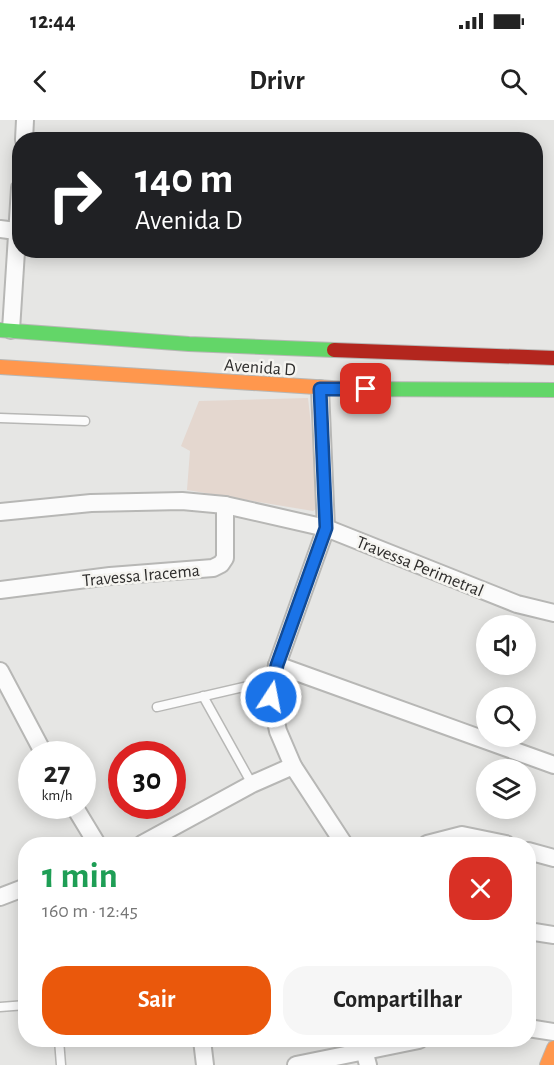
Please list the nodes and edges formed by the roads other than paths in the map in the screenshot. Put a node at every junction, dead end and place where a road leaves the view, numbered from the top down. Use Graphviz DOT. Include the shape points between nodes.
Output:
graph roads {
  1 [pos="8,230"];
  2 [pos="5,330"];
  3 [pos="189,344"];
  4 [pos="554,358"];
  5 [pos="0,367"];
  6 [pos="140,378"];
  7 [pos="320,389"];
  8 [pos="554,390"];
  9 [pos="0,418"];
  10 [pos="85,421"];
  11 [pos="225,505"];
  12 [pos="0,512"];
  13 [pos="326,528"];
  14 [pos="0,590"];
  15 [pos="554,613"];
  16 [pos="0,671"];
  17 [pos="276,673"];
  18 [pos="203,696"];
  19 [pos="157,707"];
  20 [pos="37,741"];
  21 [pos="554,765"];
  22 [pos="293,766"];
  23 [pos="252,784"];
  24 [pos="82,819"];
  25 [pos="93,837"];
  26 [pos="155,837"];
  27 [pos="339,837"];
  28 [pos="454,837"];
  29 [pos="472,837"];
  30 [pos="536,853"];
  31 [pos="554,858"];
  32 [pos="18,890"];
  33 [pos="0,897"];
  34 [pos="536,932"];
  35 [pos="554,935"];
  36 [pos="18,1006"];
  37 [pos="0,1007"];
  38 [pos="536,1029"];
  39 [pos="554,1032"];
  40 [pos="60,1047"];
  41 [pos="203,1047"];
  42 [pos="397,1047"];
  43 [pos="554,1048"];
  44 [pos="366,1057"];
  45 [pos="61,1065"];
  46 [pos="205,1065"];
  47 [pos="296,1065"];
  48 [pos="547,1065"];
  1 -- 2 [label="street"];
  2 -- 3 [label="street, Avenida D"];
  3 -- 4 [label="street, Avenida D"];
  3 -- 6 [label="street" via="208,352 219,364 219,371 213,375 147,373"];
  5 -- 6 [label="street, Avenida D"];
  6 -- 7 [label="street, Avenida D"];
  7 -- 8 [label="street, Avenida D"];
  7 -- 13 [label="street"];
  9 -- 10 [label="lane"];
  11 -- 12 [label="street, Travessa Perimetral" via="182,501 91,503"];
  11 -- 13 [label="street, Travessa Perimetral"];
  11 -- 14 [label="street, Travessa Iracema" via="225,558 213,568"];
  13 -- 15 [label="street, Travessa Perimetral" via="517,604"];
  13 -- 17 [label="street"];
  16 -- 20 [label="street"];
  17 -- 18 [label="lane"];
  17 -- 21 [label="street"];
  17 -- 22 [label="street" via="271,697 273,710"];
  18 -- 19 [label="lane"];
  18 -- 23 [label="lane"];
  22 -- 23 [label="street"];
  22 -- 27 [label="street"];
  23 -- 26 [label="street"];
  24 -- 25 [label="street"];
  28 -- 29 [label="street"];
  30 -- 31 [label="street"];
  32 -- 33 [label="street"];
  34 -- 35 [label="street"];
  36 -- 37 [label="lane"];
  38 -- 39 [label="street"];
  40 -- 45 [label="lane"];
  41 -- 46 [label="street"];
  42 -- 44 [label="street"];
  43 -- 48 [label="street"];
  44 -- 47 [label="street"];
}
